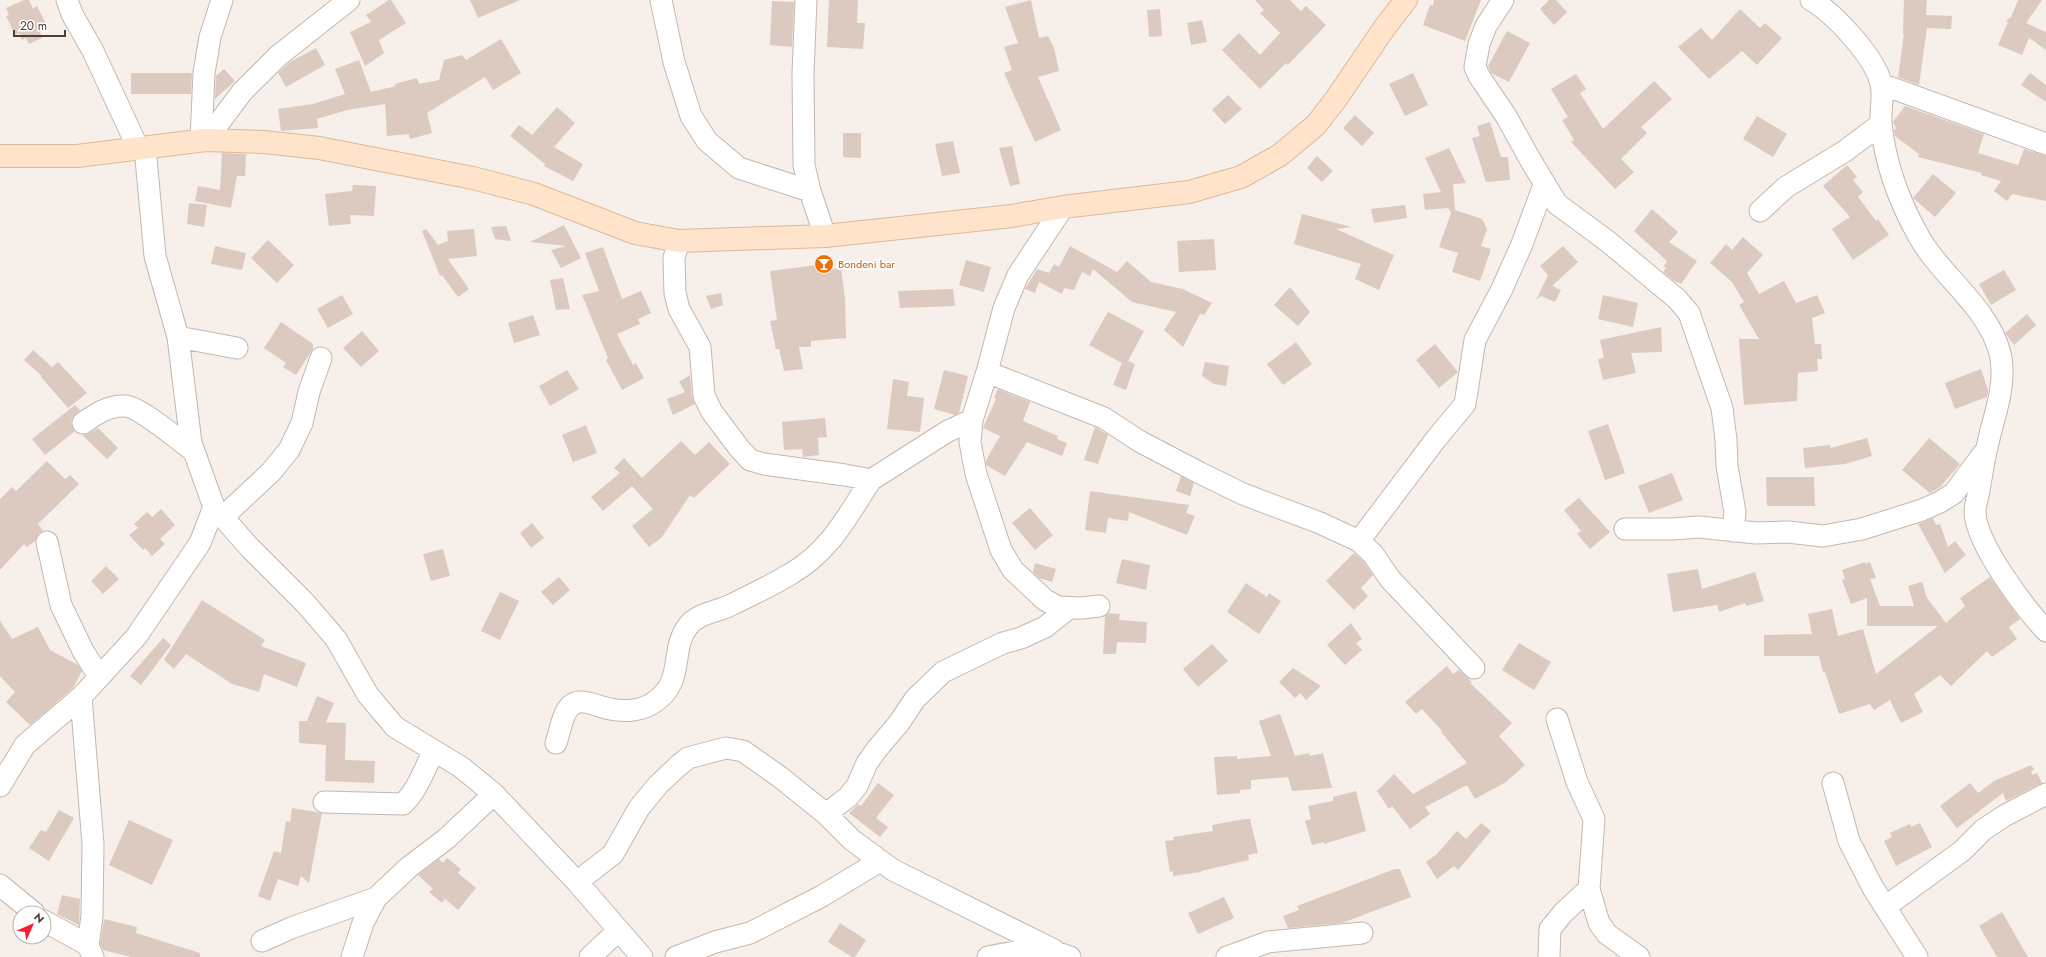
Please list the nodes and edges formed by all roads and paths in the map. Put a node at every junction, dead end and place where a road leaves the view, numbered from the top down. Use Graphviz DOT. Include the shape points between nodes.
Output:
graph roads {
  1 [pos="68,0"];
  2 [pos="222,0"];
  3 [pos="349,0"];
  4 [pos="661,0"];
  5 [pos="806,0"];
  6 [pos="1406,0"];
  7 [pos="1503,0"];
  8 [pos="1811,0"];
  9 [pos="1881,84"];
  10 [pos="1881,124"];
  11 [pos="203,140"];
  12 [pos="2046,144"];
  13 [pos="141,148"];
  14 [pos="0,156"];
  15 [pos="1544,185"];
  16 [pos="810,191"];
  17 [pos="1063,207"];
  18 [pos="1760,211"];
  19 [pos="824,236"];
  20 [pos="679,241"];
  21 [pos="178,337"];
  22 [pos="237,348"];
  23 [pos="321,358"];
  24 [pos="987,372"];
  25 [pos="972,420"];
  26 [pos="83,423"];
  27 [pos="1986,450"];
  28 [pos="194,451"];
  29 [pos="871,480"];
  30 [pos="218,512"];
  31 [pos="1625,529"];
  32 [pos="1733,531"];
  33 [pos="1359,541"];
  34 [pos="47,542"];
  35 [pos="1099,606"];
  36 [pos="1069,608"];
  37 [pos="2046,631"];
  38 [pos="1474,668"];
  39 [pos="99,676"];
  40 [pos="81,697"];
  41 [pos="1557,719"];
  42 [pos="556,743"];
  43 [pos="434,751"];
  44 [pos="6,767"];
  45 [pos="1833,783"];
  46 [pos="0,786"];
  47 [pos="494,794"];
  48 [pos="2046,794"];
  49 [pos="324,802"];
  50 [pos="826,814"];
  51 [pos="880,861"];
  52 [pos="577,882"];
  53 [pos="0,885"];
  54 [pos="1588,889"];
  55 [pos="376,898"];
  56 [pos="24,905"];
  57 [pos="1885,907"];
  58 [pos="52,926"];
  59 [pos="619,930"];
  60 [pos="1362,933"];
  61 [pos="262,941"];
  62 [pos="90,951"];
  63 [pos="1062,954"];
  64 [pos="352,957"];
  65 [pos="590,957"];
  66 [pos="642,957"];
  67 [pos="676,957"];
  68 [pos="988,957"];
  69 [pos="1227,957"];
  70 [pos="1549,957"];
  71 [pos="1639,957"];
  72 [pos="1917,957"];
  1 -- 13 [label="street" via="72,14"];
  2 -- 11 [label="street" via="210,37 204,72"];
  3 -- 11 [label="street" via="278,56 242,92"];
  4 -- 16 [label="street" via="674,62 691,116 707,142 739,168"];
  5 -- 16 [label="street" via="803,146"];
  6 -- 17 [label="street" via="1316,125 1280,155 1241,177 1189,192"];
  7 -- 15 [label="street" via="1486,26 1479,44 1475,67 1506,116"];
  8 -- 9 [label="street" via="1823,7 1871,59"];
  9 -- 10 [label="street"];
  9 -- 12 [label="street"];
  10 -- 18 [label="street" via="1844,151 1786,186"];
  10 -- 27 [label="street" via="1895,189 1919,237 1953,282 1976,306 2000,353 2003,379"];
  11 -- 13 [label="street"];
  11 -- 20 [label="street" via="264,142 319,148 472,178 534,194 635,233"];
  13 -- 14 [label="street" via="78,156"];
  13 -- 21 [label="street" via="155,256"];
  15 -- 32 [label="street" via="1557,204 1606,240 1689,312 1722,408 1727,466 1735,512"];
  15 -- 33 [label="street" via="1519,251 1475,340 1465,404"];
  16 -- 19 [label="street"];
  17 -- 19 [label="street" via="1012,216"];
  17 -- 24 [label="street" via="1018,275 1004,308"];
  19 -- 20 [label="street"];
  20 -- 29 [label="street" via="674,258 675,293 679,309 700,347 704,396 712,412 738,448 750,460 764,464 845,474"];
  21 -- 22 [label="street"];
  21 -- 28 [label="street"];
  23 -- 30 [label="street" via="302,422 289,450 271,472"];
  24 -- 25 [label="street"];
  24 -- 33 [label="street" via="1104,418 1139,441 1200,473 1244,494"];
  25 -- 29 [label="street" via="948,431"];
  25 -- 36 [label="street" via="970,442 976,474 1001,550 1013,570 1045,600 1058,607"];
  26 -- 28 [label="street" via="109,408 126,406 146,415"];
  27 -- 32 [label="street" via="1954,493 1922,510 1885,523 1823,536"];
  27 -- 37 [label="street" via="1975,512 1980,534 2029,613"];
  28 -- 30 [label="street"];
  29 -- 42 [label="street" via="849,517 817,557 730,606 695,619 687,626 681,640 672,682 655,702 645,708 629,711 609,709 581,701 565,713"];
  30 -- 39 [label="street" via="136,637"];
  30 -- 43 [label="street" via="336,639 368,695 395,727"];
  31 -- 32 [label="street" via="1699,528"];
  33 -- 38 [label="street" via="1373,554 1390,579"];
  34 -- 39 [label="street" via="61,605 83,651"];
  35 -- 36 [label="street"];
  36 -- 50 [label="street" via="1045,627 1022,638 1003,643 943,672 915,699 877,749 857,786 848,797"];
  39 -- 40 [label="street"];
  40 -- 44 [label="street" via="25,745"];
  40 -- 62 [label="street" via="93,844"];
  41 -- 54 [label="street" via="1577,782 1594,819"];
  43 -- 47 [label="street" via="461,767"];
  43 -- 49 [label="street" via="418,784 403,804"];
  44 -- 46 [label="street"];
  45 -- 57 [label="street" via="1849,841"];
  47 -- 52 [label="street"];
  47 -- 55 [label="street" via="446,839 409,867"];
  48 -- 57 [label="street" via="1983,830 1962,851"];
  50 -- 51 [label="street" via="852,840"];
  50 -- 52 [label="street" via="743,751 726,748 703,753 688,758 658,785 639,808 614,854"];
  51 -- 63 [label="street"];
  51 -- 67 [label="street" via="797,910 750,933 715,942"];
  52 -- 59 [label="street"];
  53 -- 56 [label="street"];
  54 -- 70 [label="street" via="1563,912 1550,929"];
  54 -- 71 [label="street" via="1603,929"];
  55 -- 61 [label="street"];
  55 -- 64 [label="street" via="363,923"];
  57 -- 72 [label="street"];
  58 -- 62 [label="street"];
  59 -- 65 [label="street"];
  59 -- 66 [label="street"];
  60 -- 69 [label="street" via="1268,942"];
  63 -- 68 [label="street" via="1017,951"];
}
